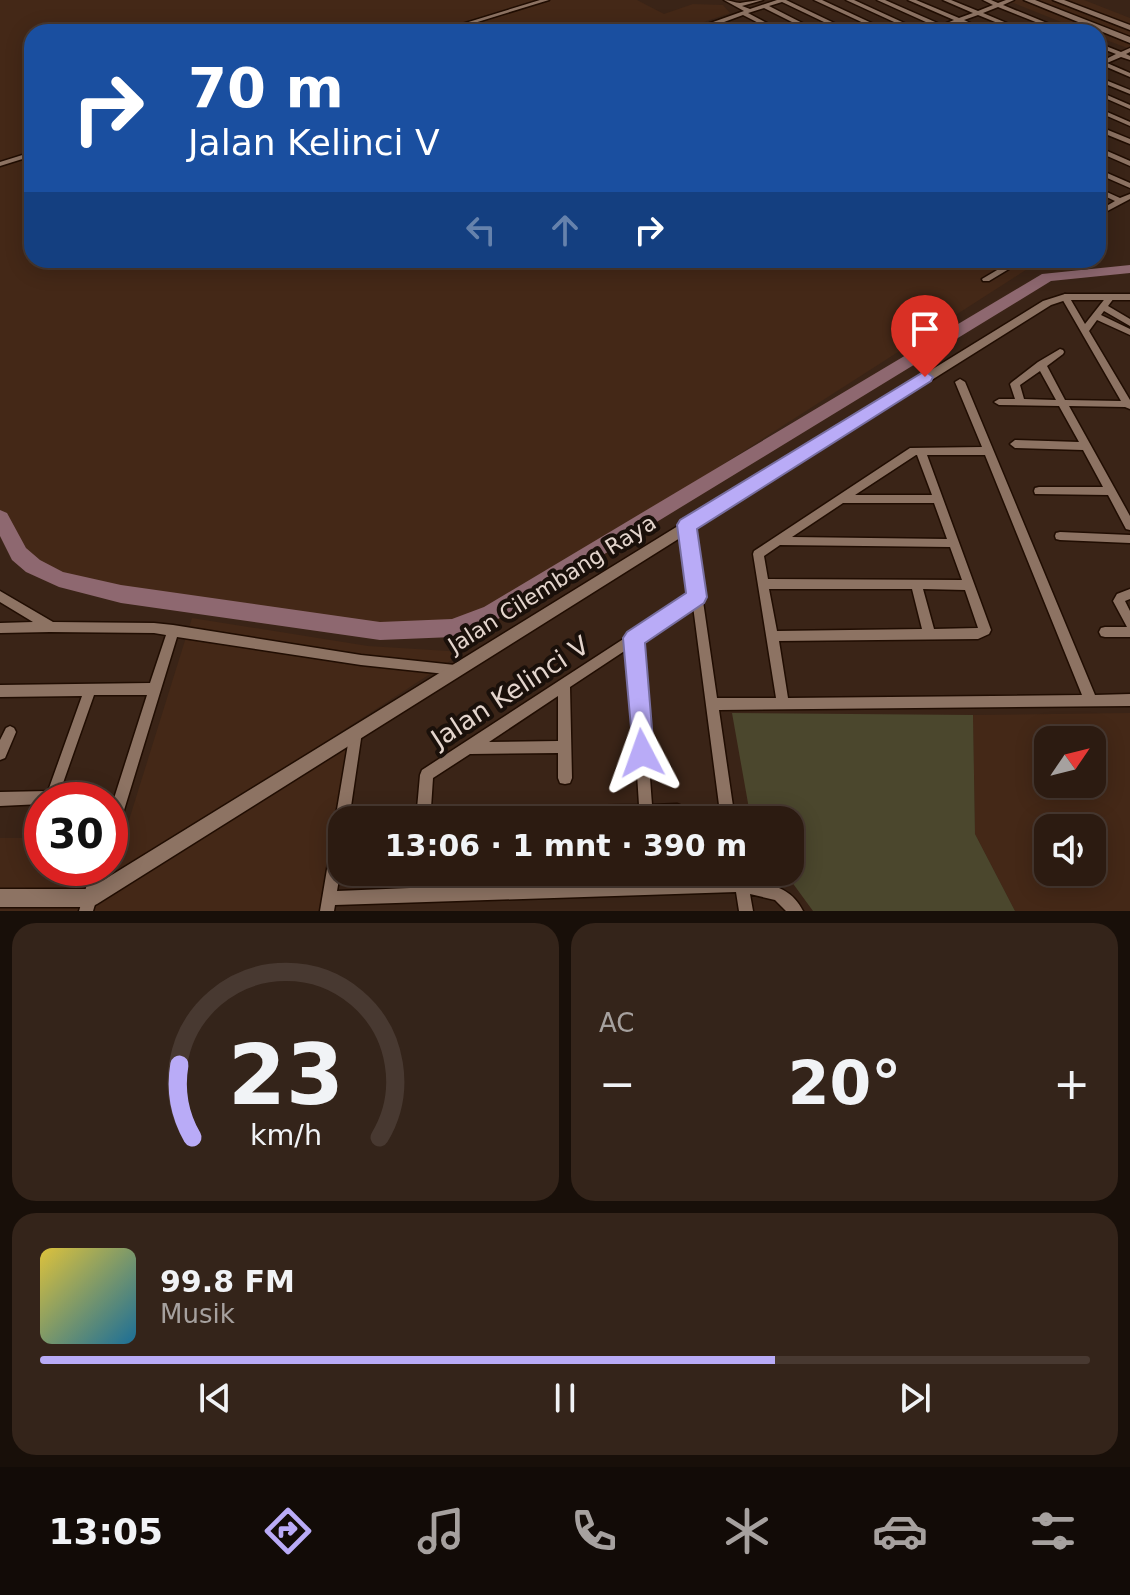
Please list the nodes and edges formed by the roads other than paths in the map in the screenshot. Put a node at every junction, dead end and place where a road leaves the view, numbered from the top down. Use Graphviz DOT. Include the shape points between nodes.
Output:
graph roads {
  1 [pos="546,0"];
  2 [pos="727,0"];
  3 [pos="782,0"];
  4 [pos="817,0"];
  5 [pos="849,0"];
  6 [pos="880,0"];
  7 [pos="911,0"];
  8 [pos="946,0"];
  9 [pos="986,0"];
  10 [pos="1011,0"];
  11 [pos="1028,0"];
  12 [pos="1057,0"];
  13 [pos="762,3"];
  14 [pos="737,5"];
  15 [pos="999,5"];
  16 [pos="746,12"];
  17 [pos="978,13"];
  18 [pos="852,16"];
  19 [pos="959,20"];
  20 [pos="719,21"];
  21 [pos="831,23"];
  22 [pos="466,24"];
  23 [pos="711,24"];
  24 [pos="725,24"];
  25 [pos="767,24"];
  26 [pos="802,24"];
  27 [pos="870,24"];
  28 [pos="903,24"];
  29 [pos="935,24"];
  30 [pos="949,24"];
  31 [pos="968,24"];
  32 [pos="1005,24"];
  33 [pos="1046,24"];
  34 [pos="1089,24"];
  35 [pos="1130,28"];
  36 [pos="1106,31"];
  37 [pos="1130,40"];
  38 [pos="1106,48"];
  39 [pos="1130,50"];
  40 [pos="1121,54"];
  41 [pos="1130,58"];
  42 [pos="1106,60"];
  43 [pos="1106,66"];
  44 [pos="1130,75"];
  45 [pos="1106,82"];
  46 [pos="1130,92"];
  47 [pos="1106,96"];
  48 [pos="1130,107"];
  49 [pos="1106,114"];
  50 [pos="1130,124"];
  51 [pos="1106,132"];
  52 [pos="1130,142"];
  53 [pos="1106,153"];
  54 [pos="24,156"];
  55 [pos="0,164"];
  56 [pos="1130,164"];
  57 [pos="1106,175"];
  58 [pos="1130,186"];
  59 [pos="1106,194"];
  60 [pos="1130,196"];
  61 [pos="1120,201"];
  62 [pos="1106,209"];
  63 [pos="1006,268"];
  64 [pos="986,279"];
  65 [pos="1065,297"];
  66 [pos="1130,297"];
  67 [pos="1107,302"];
  68 [pos="1096,316"];
  69 [pos="1130,323"];
  70 [pos="1085,330"];
  71 [pos="1130,332"];
  72 [pos="1060,352"];
  73 [pos="1041,364"];
  74 [pos="960,382"];
  75 [pos="999,402"];
  76 [pos="1021,403"];
  77 [pos="1063,403"];
  78 [pos="1129,406"];
  79 [pos="1015,444"];
  80 [pos="1087,446"];
  81 [pos="921,451"];
  82 [pos="988,451"];
  83 [pos="1039,491"];
  84 [pos="1111,491"];
  85 [pos="840,499"];
  86 [pos="938,499"];
  87 [pos="687,525"];
  88 [pos="1130,526"];
  89 [pos="1060,536"];
  90 [pos="1130,539"];
  91 [pos="775,541"];
  92 [pos="954,543"];
  93 [pos="762,584"];
  94 [pos="916,585"];
  95 [pos="969,585"];
  96 [pos="1130,594"];
  97 [pos="0,596"];
  98 [pos="697,597"];
  99 [pos="1130,623"];
  100 [pos="51,627"];
  101 [pos="0,628"];
  102 [pos="173,630"];
  103 [pos="1105,632"];
  104 [pos="1130,632"];
  105 [pos="929,634"];
  106 [pos="771,636"];
  107 [pos="634,638"];
  108 [pos="455,670"];
  109 [pos="564,684"];
  110 [pos="90,689"];
  111 [pos="154,689"];
  112 [pos="0,691"];
  113 [pos="1130,700"];
  114 [pos="1091,701"];
  115 [pos="783,703"];
  116 [pos="711,704"];
  117 [pos="10,732"];
  118 [pos="356,732"];
  119 [pos="565,747"];
  120 [pos="467,748"];
  121 [pos="0,754"];
  122 [pos="565,778"];
  123 [pos="126,782"];
  124 [pos="0,799"];
  125 [pos="424,806"];
  126 [pos="646,806"];
  127 [pos="726,806"];
  128 [pos="417,886"];
  129 [pos="568,886"];
  130 [pos="742,886"];
  131 [pos="760,886"];
  132 [pos="416,893"];
  133 [pos="0,898"];
  134 [pos="88,904"];
  135 [pos="328,904"];
  136 [pos="746,911"];
  137 [pos="796,911"];
  1 -- 22 [label="street"];
  2 -- 14 [label="street"];
  3 -- 13 [label="street"];
  3 -- 21 [label="street"];
  4 -- 18 [label="street"];
  5 -- 28 [label="street"];
  6 -- 29 [label="street"];
  7 -- 19 [label="street"];
  8 -- 17 [label="street"];
  9 -- 15 [label="street"];
  10 -- 15 [label="street"];
  11 -- 34 [label="main road"];
  12 -- 35 [label="main road"];
  13 -- 14 [label="street"];
  13 -- 16 [label="street"];
  13 -- 26 [label="street"];
  14 -- 16 [label="street"];
  15 -- 17 [label="street"];
  15 -- 33 [label="street"];
  16 -- 20 [label="street"];
  16 -- 25 [label="street"];
  17 -- 19 [label="street"];
  17 -- 32 [label="street"];
  18 -- 21 [label="street"];
  18 -- 27 [label="street"];
  19 -- 30 [label="street"];
  19 -- 31 [label="street"];
  20 -- 23 [label="street"];
  20 -- 24 [label="street"];
  36 -- 37 [label="main road"];
  38 -- 40 [label="street"];
  39 -- 40 [label="street"];
  40 -- 41 [label="street"];
  40 -- 42 [label="street"];
  43 -- 44 [label="street"];
  45 -- 46 [label="street"];
  47 -- 48 [label="street"];
  49 -- 50 [label="street"];
  51 -- 52 [label="street"];
  53 -- 56 [label="street"];
  54 -- 55 [label="street"];
  57 -- 58 [label="street"];
  59 -- 61 [label="street"];
  60 -- 61 [label="street"];
  61 -- 62 [label="street"];
  63 -- 64 [label="street"];
  65 -- 67 [label="street, Jalan Cilembang Raya"];
  65 -- 70 [label="street"];
  65 -- 87 [label="street, Jalan Cilembang Raya" via="1035,310"];
  66 -- 67 [label="street, Jalan Cilembang Raya"];
  67 -- 68 [label="street"];
  67 -- 69 [label="street"];
  68 -- 70 [label="street"];
  68 -- 71 [label="street"];
  70 -- 78 [label="street"];
  72 -- 73 [label="street"];
  73 -- 76 [label="street" via="1015,384"];
  73 -- 77 [label="street"];
  74 -- 82 [label="street"];
  75 -- 76 [label="street"];
  76 -- 77 [label="street"];
  77 -- 78 [label="street"];
  77 -- 80 [label="street"];
  79 -- 80 [label="street"];
  80 -- 84 [label="street"];
  81 -- 82 [label="street"];
  81 -- 85 [label="street"];
  81 -- 86 [label="street"];
  82 -- 114 [label="street"];
  83 -- 84 [label="street"];
  84 -- 88 [label="street"];
  85 -- 86 [label="street"];
  85 -- 91 [label="street"];
  86 -- 92 [label="street"];
  87 -- 98 [label="street"];
  87 -- 108 [label="street, Jalan Cilembang Raya"];
  89 -- 90 [label="street"];
  91 -- 92 [label="street"];
  91 -- 93 [label="street" via="758,554"];
  92 -- 95 [label="street"];
  93 -- 94 [label="street"];
  93 -- 106 [label="street"];
  94 -- 95 [label="street"];
  94 -- 105 [label="street"];
  95 -- 105 [label="street" via="985,630"];
  96 -- 99 [label="street" via="1119,601"];
  97 -- 100 [label="street"];
  98 -- 107 [label="street, Jalan Kelinci V"];
  98 -- 116 [label="street"];
  100 -- 101 [label="street"];
  100 -- 102 [label="street"];
  102 -- 108 [label="street"];
  102 -- 111 [label="street"];
  103 -- 104 [label="street"];
  105 -- 106 [label="street"];
  106 -- 115 [label="street"];
  107 -- 109 [label="street, Jalan Kelinci V"];
  107 -- 126 [label="street"];
  108 -- 118 [label="street, Jalan Cilembang Raya"];
  109 -- 119 [label="street"];
  109 -- 120 [label="street, Jalan Kelinci V"];
  110 -- 111 [label="street"];
  110 -- 112 [label="street"];
  110 -- 124 [label="street" via="52,797"];
  111 -- 123 [label="street"];
  113 -- 114 [label="street"];
  114 -- 115 [label="street"];
  115 -- 116 [label="street"];
  116 -- 127 [label="street"];
  117 -- 121 [label="street"];
  118 -- 134 [label="street, Jalan Cilembang Raya"];
  118 -- 135 [label="street"];
  119 -- 120 [label="street"];
  119 -- 122 [label="street"];
  120 -- 125 [label="street, Jalan Kelinci V" via="427,775"];
  128 -- 132 [label="street"];
  129 -- 132 [label="street"];
  130 -- 136 [label="street"];
  131 -- 137 [label="street" via="779,894"];
  132 -- 135 [label="street"];
  133 -- 134 [label="street"];
}
